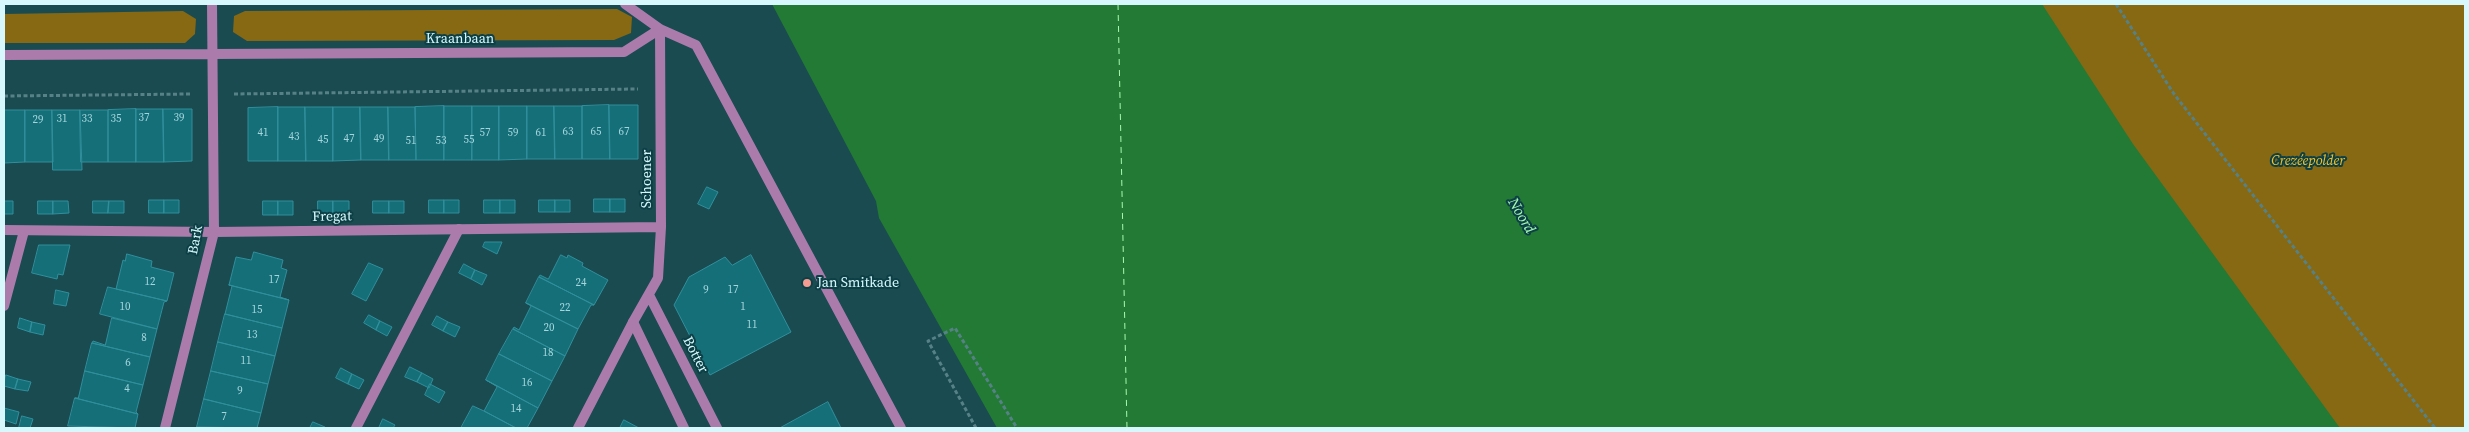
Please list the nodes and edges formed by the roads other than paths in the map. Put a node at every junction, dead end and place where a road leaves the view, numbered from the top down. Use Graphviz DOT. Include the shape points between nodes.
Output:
graph roads {
  1 [pos="212,4"];
  2 [pos="625,4"];
  3 [pos="660,29"];
  4 [pos="211,53"];
  5 [pos="4,55"];
  6 [pos="660,227"];
  7 [pos="459,229"];
  8 [pos="4,230"];
  9 [pos="24,231"];
  10 [pos="214,232"];
  11 [pos="649,295"];
  12 [pos="4,306"];
  13 [pos="633,322"];
  14 [pos="165,428"];
  15 [pos="356,428"];
  16 [pos="578,428"];
  17 [pos="684,428"];
  18 [pos="717,428"];
  19 [pos="901,428"];
  1 -- 4 [label="street"];
  2 -- 3 [label="street"];
  3 -- 4 [label="street, Kraanbaan" via="624,52"];
  3 -- 6 [label="street, Schoener"];
  3 -- 19 [label="street" via="696,45"];
  4 -- 5 [label="street, Kraanbaan"];
  4 -- 10 [label="street, Bark"];
  6 -- 7 [label="street, Fregat"];
  6 -- 11 [label="street, Schoener" via="658,278"];
  7 -- 10 [label="street, Fregat"];
  7 -- 15 [label="street"];
  8 -- 9 [label="street, Fregat"];
  9 -- 10 [label="street, Fregat"];
  9 -- 12 [label="street"];
  10 -- 14 [label="street, Bark"];
  11 -- 13 [label="street, Schoener"];
  11 -- 18 [label="street, Botter"];
  13 -- 16 [label="street, Schoener"];
  13 -- 17 [label="street"];
}
